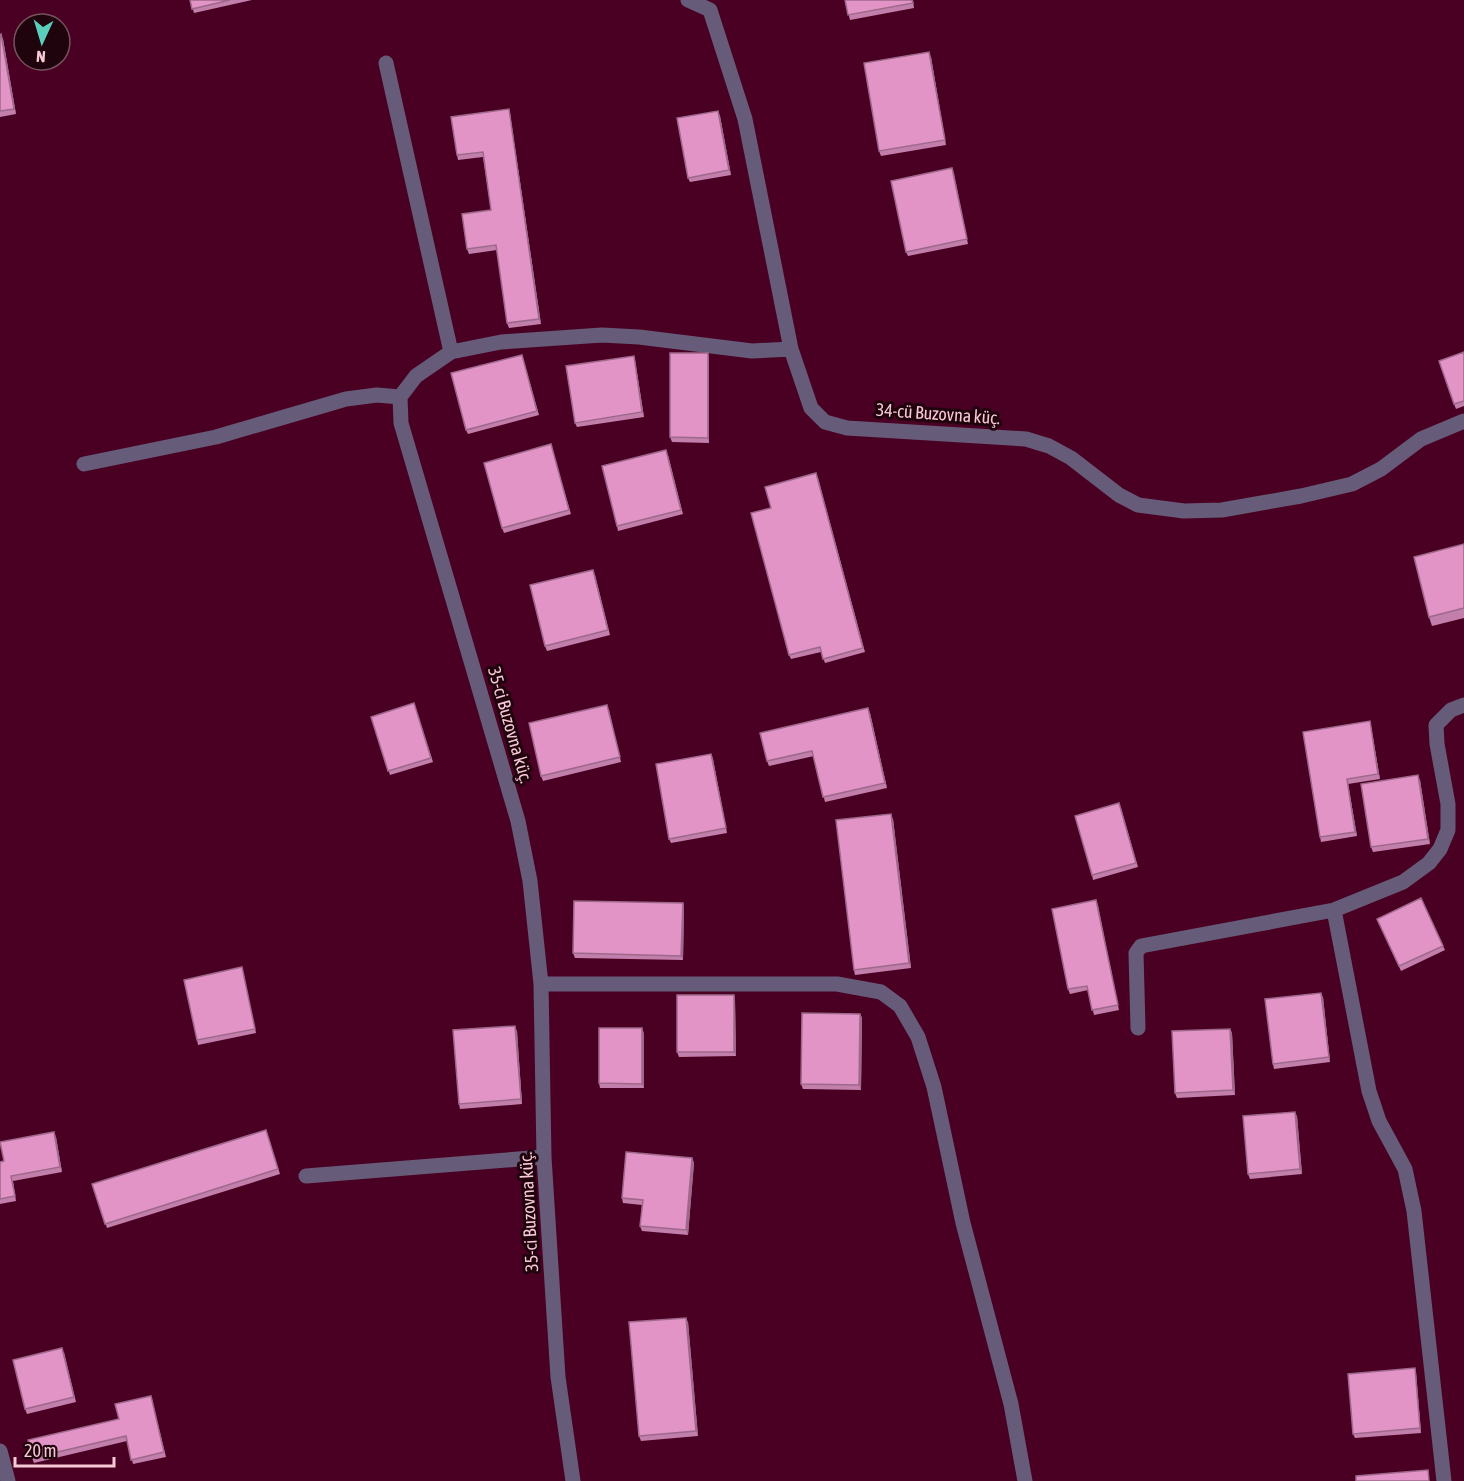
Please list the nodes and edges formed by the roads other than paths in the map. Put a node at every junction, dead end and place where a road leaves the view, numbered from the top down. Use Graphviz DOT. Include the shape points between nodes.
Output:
graph roads {
  1 [pos="688,0"];
  2 [pos="710,5"];
  3 [pos="386,63"];
  4 [pos="791,349"];
  5 [pos="451,352"];
  6 [pos="400,397"];
  7 [pos="1464,421"];
  8 [pos="84,464"];
  9 [pos="1464,705"];
  10 [pos="1334,910"];
  11 [pos="540,984"];
  12 [pos="1138,1028"];
  13 [pos="544,1157"];
  14 [pos="306,1176"];
  15 [pos="0,1451"];
  16 [pos="8,1481"];
  17 [pos="573,1481"];
  18 [pos="1025,1481"];
  19 [pos="1444,1481"];
  1 -- 2 [label="street, 34-cü Buzovna küç."];
  2 -- 4 [label="street, 34-cü Buzovna küç." via="745,119"];
  3 -- 5 [label="street"];
  4 -- 5 [label="street" via="752,351 602,335 501,342"];
  4 -- 7 [label="street, 34-cü Buzovna küç." via="811,408 825,422 847,428 1026,440 1071,458 1138,505 1184,511 1222,510 1352,484 1381,469 1421,439"];
  5 -- 6 [label="street" via="416,376"];
  6 -- 8 [label="street" via="346,399 216,437"];
  6 -- 11 [label="street, 35-ci Buzovna küç." via="401,423 518,821 530,881"];
  9 -- 10 [label="street" via="1450,710 1436,725 1448,804 1448,830 1440,849 1429,863 1403,882"];
  10 -- 12 [label="street" via="1141,946 1136,953"];
  10 -- 19 [label="street" via="1368,1091 1379,1121 1406,1169"];
  11 -- 13 [label="street, 35-ci Buzovna küç."];
  11 -- 18 [label="street" via="837,984 882,992 900,1006 918,1037 934,1087 963,1223 1011,1404"];
  13 -- 14 [label="street"];
  13 -- 17 [label="street, 35-ci Buzovna küç." via="558,1377"];
  15 -- 16 [label="street"];
}
